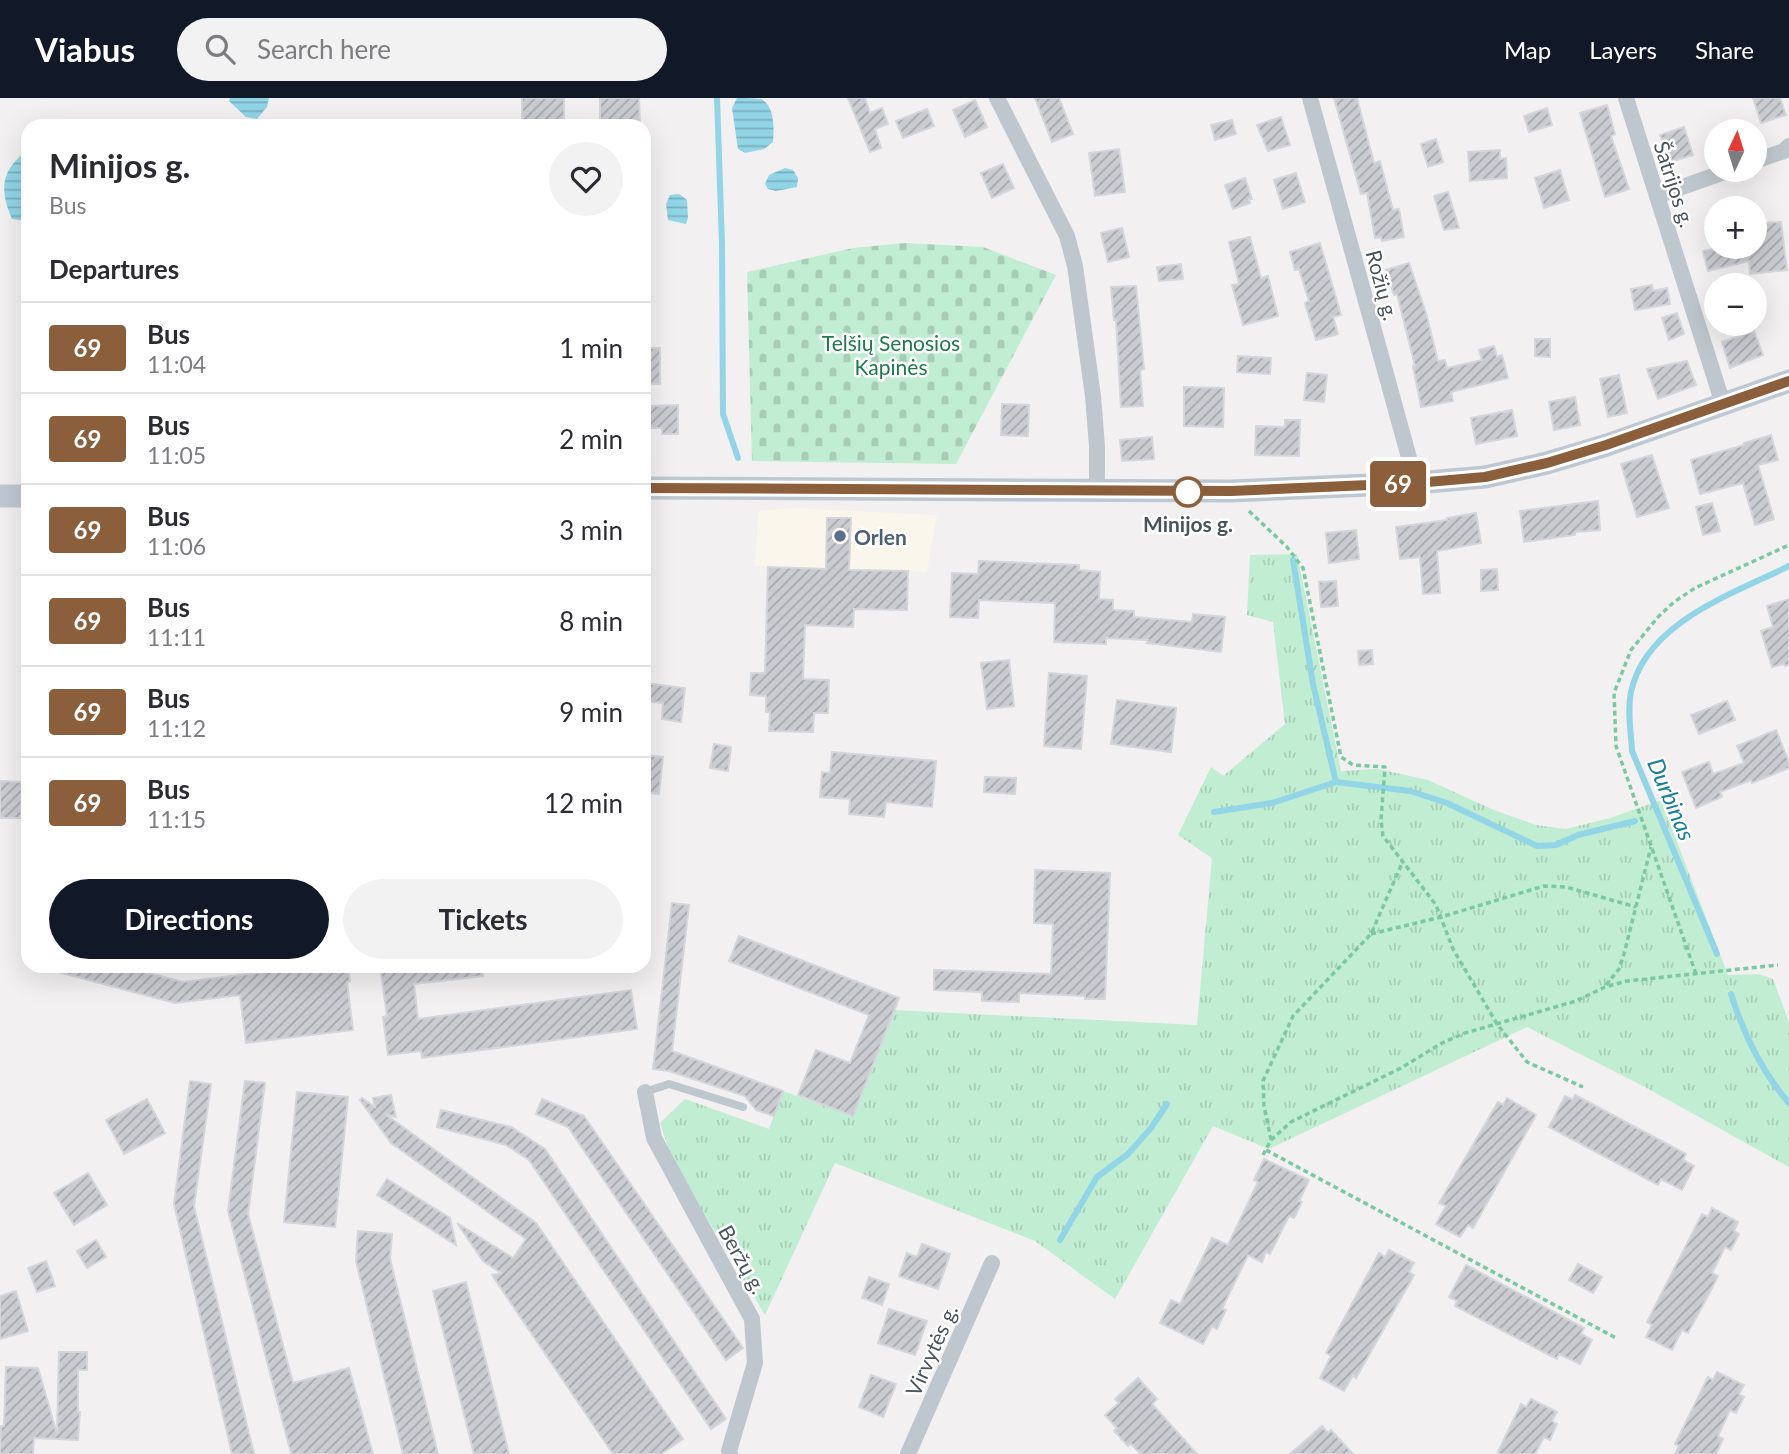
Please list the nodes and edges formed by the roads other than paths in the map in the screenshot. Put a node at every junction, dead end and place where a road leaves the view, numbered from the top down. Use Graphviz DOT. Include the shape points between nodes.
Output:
graph roads {
  1 [pos="997,98"];
  2 [pos="1310,98"];
  3 [pos="1626,98"];
  4 [pos="1789,146"];
  5 [pos="1768,157"];
  6 [pos="1704,179"];
  7 [pos="1657,196"];
  8 [pos="1789,381"];
  9 [pos="1723,404"];
  10 [pos="1416,483"];
  11 [pos="651,488"];
  12 [pos="1097,492"];
  13 [pos="0,496"];
  14 [pos="21,496"];
  15 [pos="645,1092"];
  16 [pos="743,1107"];
  17 [pos="992,1263"];
  18 [pos="730,1454"];
  19 [pos="908,1454"];
  1 -- 12 [label="street" via="1067,236 1075,266 1093,396"];
  2 -- 10 [label="street, Rožių g."];
  3 -- 7 [label="street, Šatrijos g."];
  4 -- 5 [label="street"];
  6 -- 7 [label="street"];
  7 -- 9 [label="street, Šatrijos g."];
  8 -- 9 [label="main road"];
  9 -- 10 [label="main road" via="1547,463 1485,477"];
  10 -- 12 [label="main road"];
  11 -- 12 [label="main road"];
  13 -- 14 [label="main road"];
  15 -- 16 [label="lane" via="669,1084"];
  15 -- 18 [label="street, Beržų g." via="653,1138 752,1319 755,1363"];
  17 -- 19 [label="street, Virvytės g."];
}
